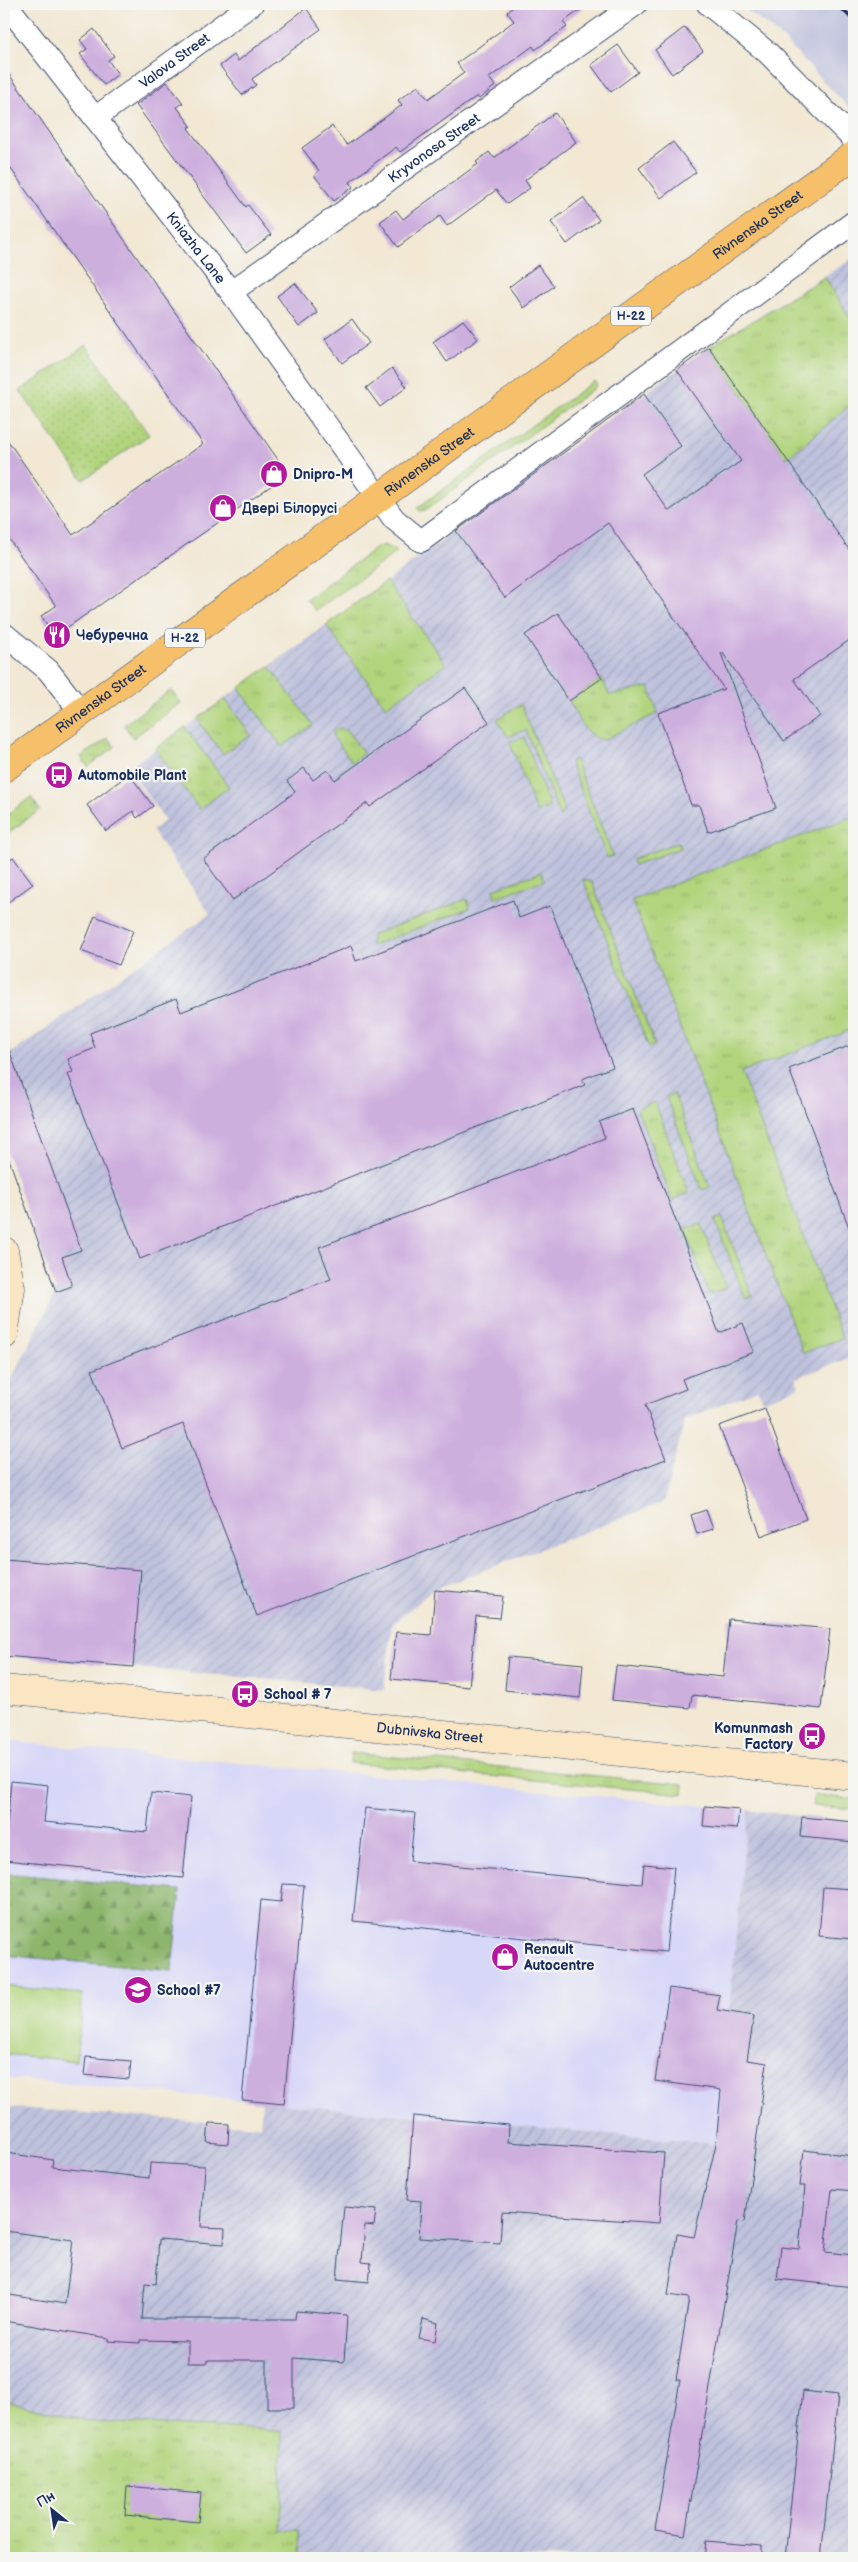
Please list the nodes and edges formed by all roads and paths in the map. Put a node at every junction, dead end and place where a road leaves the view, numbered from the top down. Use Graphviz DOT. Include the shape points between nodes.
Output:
graph roads {
  1 [pos="6,4"];
  2 [pos="252,4"];
  3 [pos="636,4"];
  4 [pos="708,4"];
  5 [pos="95,118"];
  6 [pos="854,140"];
  7 [pos="854,155"];
  8 [pos="854,222"];
  9 [pos="231,292"];
  10 [pos="378,497"];
  11 [pos="4,634"];
  12 [pos="81,712"];
  13 [pos="4,768"];
  14 [pos="4,1251"];
  15 [pos="4,1334"];
  16 [pos="4,1689"];
  17 [pos="854,1776"];
  1 -- 5 [label="street, Kniazha Lane"];
  2 -- 5 [label="street, Valova Street"];
  3 -- 9 [label="street, Kryvonosa Street"];
  4 -- 6 [label="street" via="768,53"];
  5 -- 9 [label="street, Kniazha Lane"];
  7 -- 10 [label="main road, Rivnenska Street / Н-22"];
  8 -- 10 [label="street, Kniazha Lane" via="421,541 394,519"];
  9 -- 10 [label="street, Kniazha Lane"];
  10 -- 12 [label="main road, Rivnenska Street / Н-22"];
  11 -- 12 [label="street" via="48,670"];
  12 -- 13 [label="main road, Rivnenska Street / Н-22"];
  14 -- 15 [label="main road" via="10,1288"];
  16 -- 17 [label="main road, Dubnivska Street"];
}
